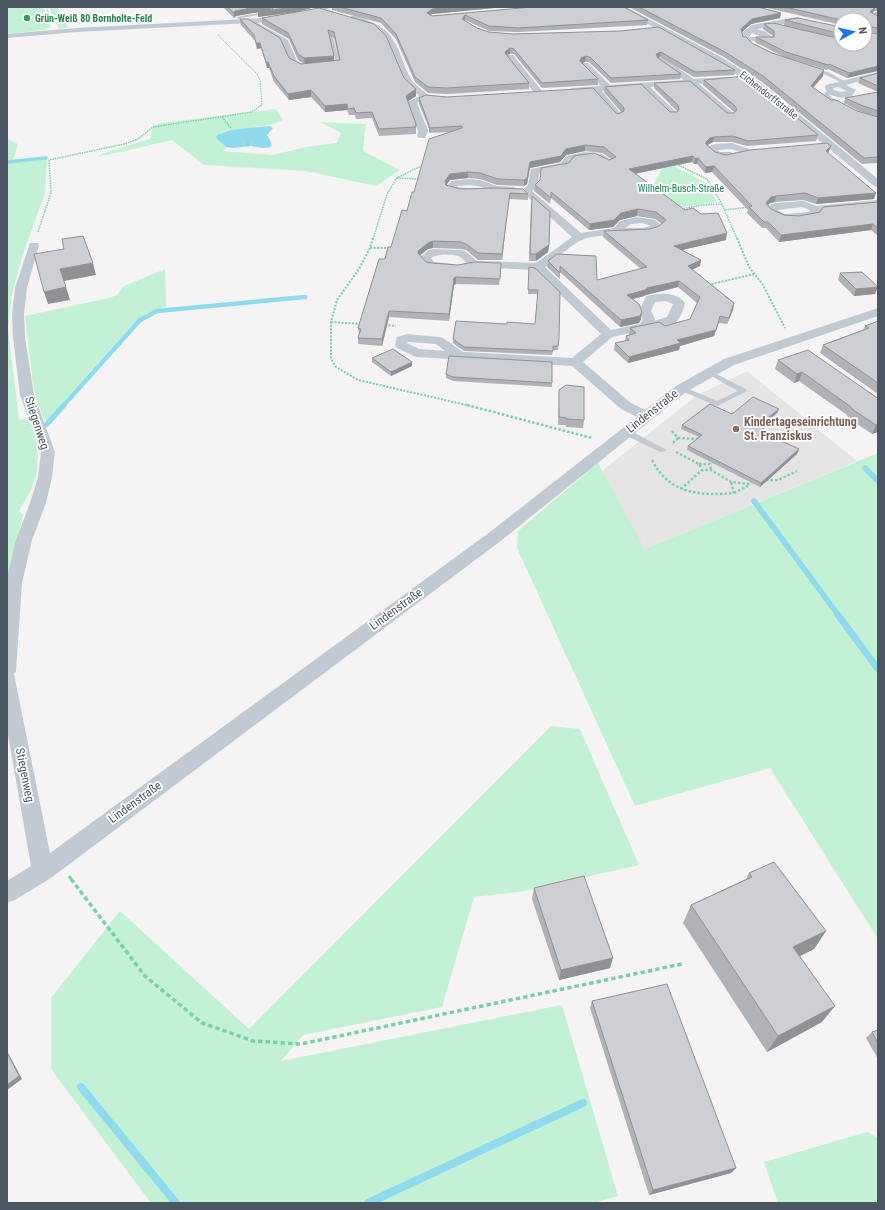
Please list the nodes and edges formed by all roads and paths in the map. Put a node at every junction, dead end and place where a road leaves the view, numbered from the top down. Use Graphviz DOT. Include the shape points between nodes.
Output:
graph roads {
  1 [pos="621,7"];
  2 [pos="332,10"];
  3 [pos="271,12"];
  4 [pos="776,14"];
  5 [pos="878,14"];
  6 [pos="348,17"];
  7 [pos="878,18"];
  8 [pos="248,22"];
  9 [pos="206,24"];
  10 [pos="769,24"];
  11 [pos="659,28"];
  12 [pos="783,28"];
  13 [pos="645,30"];
  14 [pos="752,30"];
  15 [pos="7,36"];
  16 [pos="331,38"];
  17 [pos="510,57"];
  18 [pos="661,60"];
  19 [pos="323,65"];
  20 [pos="585,65"];
  21 [pos="305,67"];
  22 [pos="809,68"];
  23 [pos="878,75"];
  24 [pos="745,78"];
  25 [pos="694,82"];
  26 [pos="841,83"];
  27 [pos="644,86"];
  28 [pos="608,88"];
  29 [pos="595,89"];
  30 [pos="562,91"];
  31 [pos="830,92"];
  32 [pos="539,93"];
  33 [pos="851,110"];
  34 [pos="673,114"];
  35 [pos="618,115"];
  36 [pos="730,116"];
  37 [pos="222,117"];
  38 [pos="231,128"];
  39 [pos="422,136"];
  40 [pos="248,142"];
  41 [pos="828,144"];
  42 [pos="248,146"];
  43 [pos="813,146"];
  44 [pos="672,162"];
  45 [pos="428,163"];
  46 [pos="595,164"];
  47 [pos="565,165"];
  48 [pos="581,167"];
  49 [pos="421,179"];
  50 [pos="878,184"];
  51 [pos="495,189"];
  52 [pos="526,191"];
  53 [pos="878,203"];
  54 [pos="722,204"];
  55 [pos="773,208"];
  56 [pos="676,210"];
  57 [pos="725,210"];
  58 [pos="617,231"];
  59 [pos="579,237"];
  60 [pos="34,245"];
  61 [pos="370,248"];
  62 [pos="392,249"];
  63 [pos="474,264"];
  64 [pos="538,267"];
  65 [pos="754,274"];
  66 [pos="702,286"];
  67 [pos="878,312"];
  68 [pos="331,322"];
  69 [pos="368,324"];
  70 [pos="383,325"];
  71 [pos="398,326"];
  72 [pos="644,326"];
  73 [pos="608,334"];
  74 [pos="798,343"];
  75 [pos="459,355"];
  76 [pos="575,362"];
  77 [pos="710,373"];
  78 [pos="681,389"];
  79 [pos="646,416"];
  80 [pos="672,431"];
  81 [pos="626,432"];
  82 [pos="678,438"];
  83 [pos="703,439"];
  84 [pos="665,449"];
  85 [pos="699,464"];
  86 [pos="702,470"];
  87 [pos="711,470"];
  88 [pos="797,471"];
  89 [pos="758,477"];
  90 [pos="764,479"];
  91 [pos="731,482"];
  92 [pos="750,484"];
  93 [pos="681,489"];
  94 [pos="734,493"];
  95 [pos="7,671"];
  96 [pos="7,678"];
  97 [pos="50,865"];
  98 [pos="7,893"];
  99 [pos="682,964"];
  1 -- 11 [label="street, Eichendorffstraße"];
  2 -- 8 [label="street"];
  3 -- 8 [label="lane" via="238,18"];
  4 -- 10 [label="street" via="800,20"];
  5 -- 7 [label="street" via="874,16"];
  6 -- 39 [label="street" via="377,26 384,31 391,40 410,84 429,96 412,102 423,131"];
  8 -- 9 [label="street"];
  8 -- 21 [label="street" via="285,42 294,62"];
  9 -- 15 [label="street"];
  9 -- 37 [label="path" via="251,66 260,80 262,105 258,110"];
  10 -- 12 [label="lane"];
  10 -- 14 [label="street"];
  11 -- 13 [label="street"];
  11 -- 24 [label="street, Eichendorffstraße" via="720,60"];
  14 -- 14 [label="street" via="763,34 769,39 748,41 745,35"];
  16 -- 19 [label="lane" via="338,64"];
  17 -- 32 [label="street"];
  18 -- 25 [label="street"];
  20 -- 28 [label="street"];
  22 -- 26 [label="lane" via="826,73"];
  23 -- 26 [label="street"];
  24 -- 25 [label="street"];
  24 -- 41 [label="street, Eichendorffstraße" via="758,85"];
  25 -- 27 [label="street"];
  25 -- 36 [label="street"];
  26 -- 31 [label="street" via="830,87"];
  26 -- 31 [label="street" via="852,90 848,95"];
  27 -- 28 [label="street"];
  27 -- 34 [label="street"];
  28 -- 29 [label="street"];
  29 -- 30 [label="street"];
  29 -- 35 [label="street"];
  31 -- 33 [label="lane" via="826,94 830,99"];
  37 -- 38 [label="path"];
  37 -- 60 [label="path" via="153,127 138,139 124,144 49,160 51,193"];
  40 -- 42 [label="path"];
  41 -- 43 [label="street"];
  41 -- 50 [label="street, Eichendorffstraße"];
  44 -- 54 [label="path" via="706,179"];
  45 -- 49 [label="path" via="397,178"];
  46 -- 47 [label="street" via="609,162 594,154 568,158"];
  47 -- 48 [label="street"];
  47 -- 52 [label="street" via="534,171 533,186"];
  51 -- 52 [label="street"];
  52 -- 59 [label="street"];
  53 -- 55 [label="street" via="815,209 803,204"];
  54 -- 56 [label="path"];
  54 -- 57 [label="path"];
  55 -- 57 [label="path" via="763,206"];
  57 -- 65 [label="path"];
  58 -- 59 [label="street"];
  59 -- 64 [label="street"];
  60 -- 95 [label="street, Stiegenweg" via="21,288 19,337 27,394 48,452 38,503 24,540 14,583"];
  61 -- 62 [label="path"];
  63 -- 64 [label="street"];
  64 -- 73 [label="street"];
  65 -- 66 [label="path"];
  65 -- 74 [label="path" via="764,285 786,329"];
  67 -- 74 [label="street, Lindenstraße"];
  68 -- 69 [label="path"];
  70 -- 71 [label="path"];
  72 -- 73 [label="street"];
  73 -- 76 [label="street"];
  74 -- 77 [label="street, Lindenstraße" via="729,362"];
  75 -- 76 [label="street"];
  76 -- 79 [label="street" via="626,406"];
  77 -- 78 [label="street, Lindenstraße"];
  77 -- 78 [label="lane" via="742,392 717,404"];
  78 -- 79 [label="street, Lindenstraße"];
  79 -- 81 [label="street, Lindenstraße"];
  80 -- 82 [label="path"];
  81 -- 84 [label="lane"];
  81 -- 97 [label="street, Lindenstraße" via="496,536"];
  82 -- 83 [label="path"];
  82 -- 84 [label="path"];
  84 -- 85 [label="path"];
  84 -- 93 [label="path" via="656,453 651,460 657,472"];
  85 -- 86 [label="path"];
  85 -- 87 [label="path" via="710,464"];
  86 -- 87 [label="path"];
  86 -- 93 [label="path"];
  87 -- 91 [label="path"];
  88 -- 90 [label="path" via="784,478 771,481"];
  89 -- 92 [label="path"];
  91 -- 92 [label="path"];
  91 -- 94 [label="path"];
  92 -- 94 [label="path"];
  93 -- 94 [label="path" via="716,496"];
  96 -- 97 [label="street, Stiegenweg"];
  97 -- 98 [label="street, Lindenstraße"];
  97 -- 99 [label="path" via="146,976 202,1023 253,1042 301,1044"];
}
